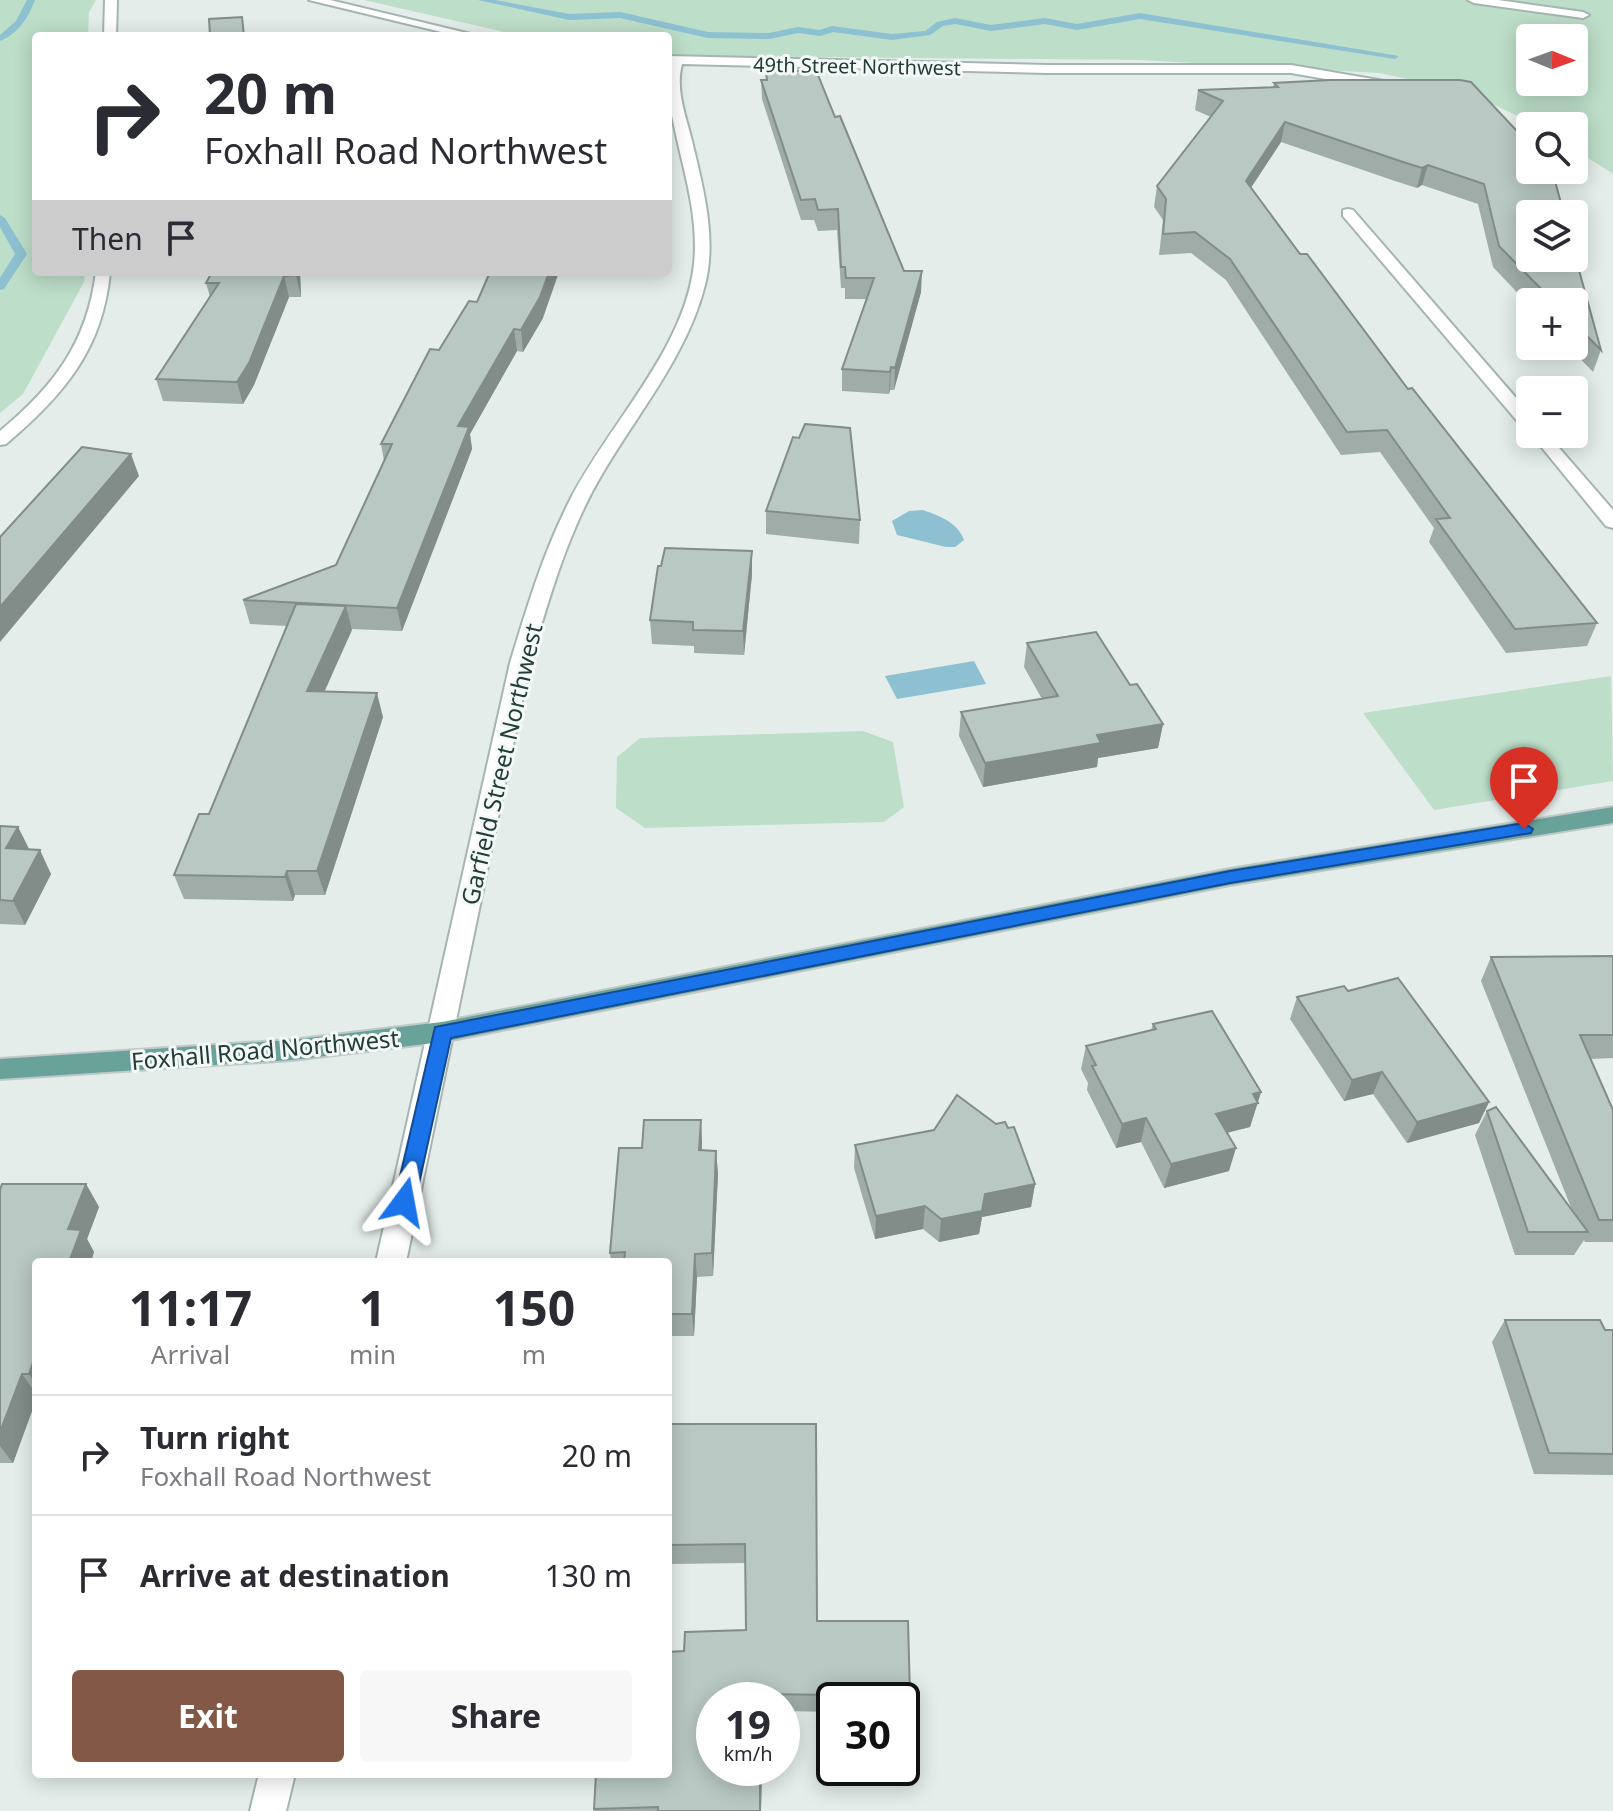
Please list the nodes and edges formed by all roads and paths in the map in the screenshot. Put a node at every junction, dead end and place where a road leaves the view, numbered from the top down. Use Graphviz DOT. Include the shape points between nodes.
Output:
graph roads {
  1 [pos="111,0"];
  2 [pos="315,0"];
  3 [pos="1474,0"];
  4 [pos="1583,15"];
  5 [pos="110,32"];
  6 [pos="455,32"];
  7 [pos="672,61"];
  8 [pos="1392,86"];
  9 [pos="1348,213"];
  10 [pos="103,276"];
  11 [pos="1516,409"];
  12 [pos="0,440"];
  13 [pos="1550,448"];
  14 [pos="1613,522"];
  15 [pos="1613,815"];
  16 [pos="442,1032"];
  17 [pos="0,1069"];
  18 [pos="392,1258"];
  19 [pos="276,1778"];
  20 [pos="268,1811"];
  1 -- 5 [label="street"];
  2 -- 6 [label="street"];
  3 -- 4 [label="street"];
  7 -- 8 [label="street, 49th Street Northwest" via="1291,69"];
  7 -- 16 [label="street, Garfield Street Northwest" via="701,221 697,285 684,321 591,477 553,559 520,663"];
  9 -- 11 [label="street"];
  10 -- 12 [label="street" via="99,309 76,361 48,397"];
  13 -- 14 [label="street"];
  15 -- 16 [label="main road, Foxhall Road Northwest" via="1230,877"];
  16 -- 17 [label="main road, Foxhall Road Northwest" via="292,1050"];
  16 -- 18 [label="street, Garfield Street Northwest"];
  19 -- 20 [label="street"];
}
